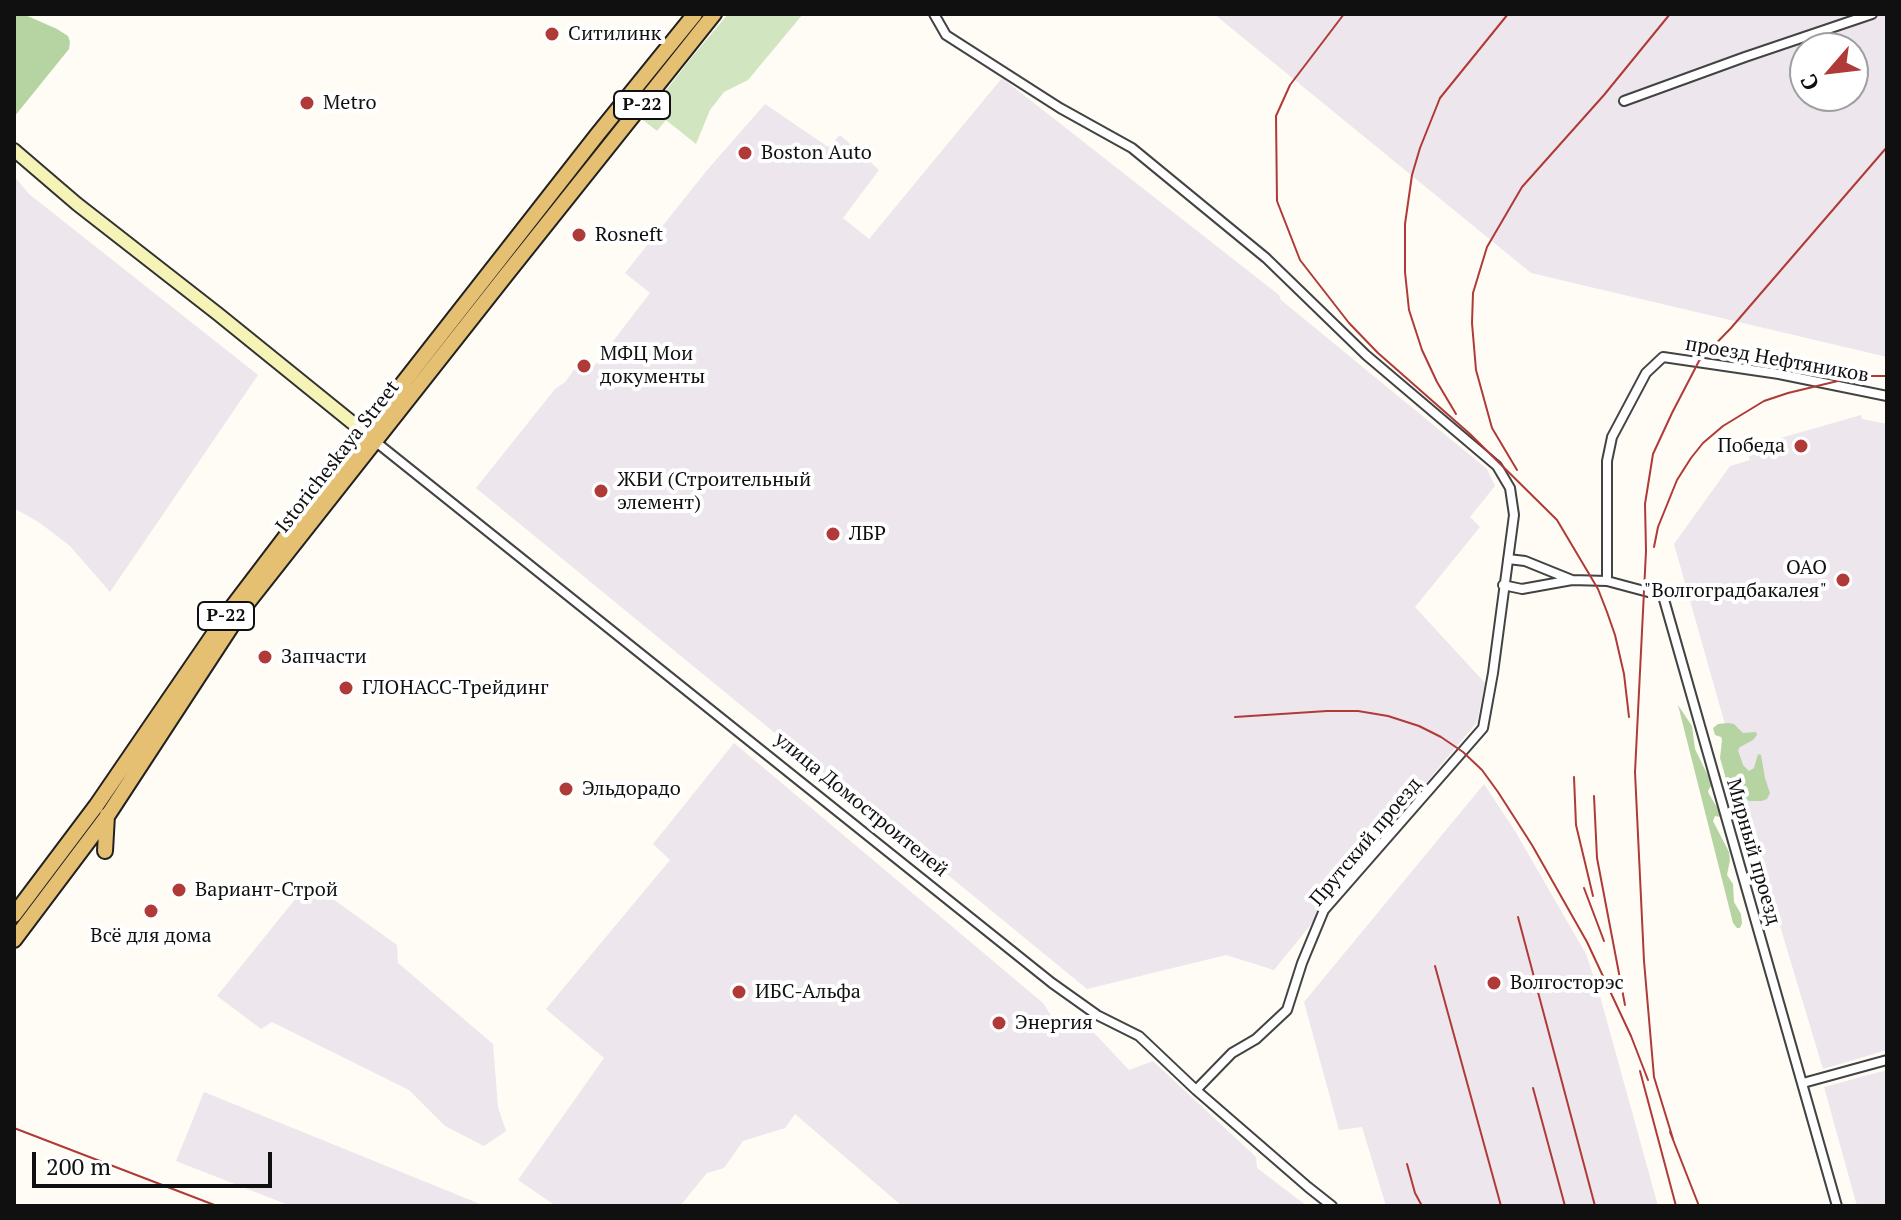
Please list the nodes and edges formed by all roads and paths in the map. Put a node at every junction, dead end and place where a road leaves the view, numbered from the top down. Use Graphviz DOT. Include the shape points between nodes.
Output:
graph roads {
  1 [pos="695,14"];
  2 [pos="714,14"];
  3 [pos="934,14"];
  4 [pos="1872,14"];
  5 [pos="1624,101"];
  6 [pos="14,150"];
  7 [pos="1887,396"];
  8 [pos="370,437"];
  9 [pos="1508,559"];
  10 [pos="1572,580"];
  11 [pos="1607,581"];
  12 [pos="1503,585"];
  13 [pos="14,915"];
  14 [pos="14,940"];
  15 [pos="1887,1060"];
  16 [pos="1803,1083"];
  17 [pos="1196,1090"];
  18 [pos="1332,1206"];
  19 [pos="1837,1206"];
  1 -- 8 [label="highway, Istoricheskaya Street / Р-22"];
  2 -- 8 [label="highway, Istoricheskaya Street / Р-22"];
  3 -- 9 [label="street, Прутский проезд" via="946,35 1132,148 1266,258 1366,355 1497,466 1510,488 1514,515"];
  4 -- 5 [label="street"];
  6 -- 8 [label="main road"];
  7 -- 11 [label="street, проезд Нефтяников" via="1663,357 1646,373 1612,437 1607,461"];
  8 -- 13 [label="highway, Istoricheskaya Street / Р-22" via="233,606"];
  8 -- 14 [label="highway, Istoricheskaya Street / Р-22" via="242,610 108,815"];
  8 -- 17 [label="street, улица Домостроителей" via="1052,983 1139,1036"];
  9 -- 10 [label="street"];
  9 -- 12 [label="street, Прутский проезд"];
  10 -- 11 [label="street, Мирный проезд"];
  10 -- 12 [label="street" via="1522,589"];
  11 -- 16 [label="street, Мирный проезд" via="1663,596"];
  12 -- 17 [label="street, Прутский проезд" via="1483,728 1324,910 1287,1010 1232,1053"];
  15 -- 16 [label="street"];
  16 -- 19 [label="street, Мирный проезд"];
  17 -- 18 [label="street, улица Домостроителей"];
}
